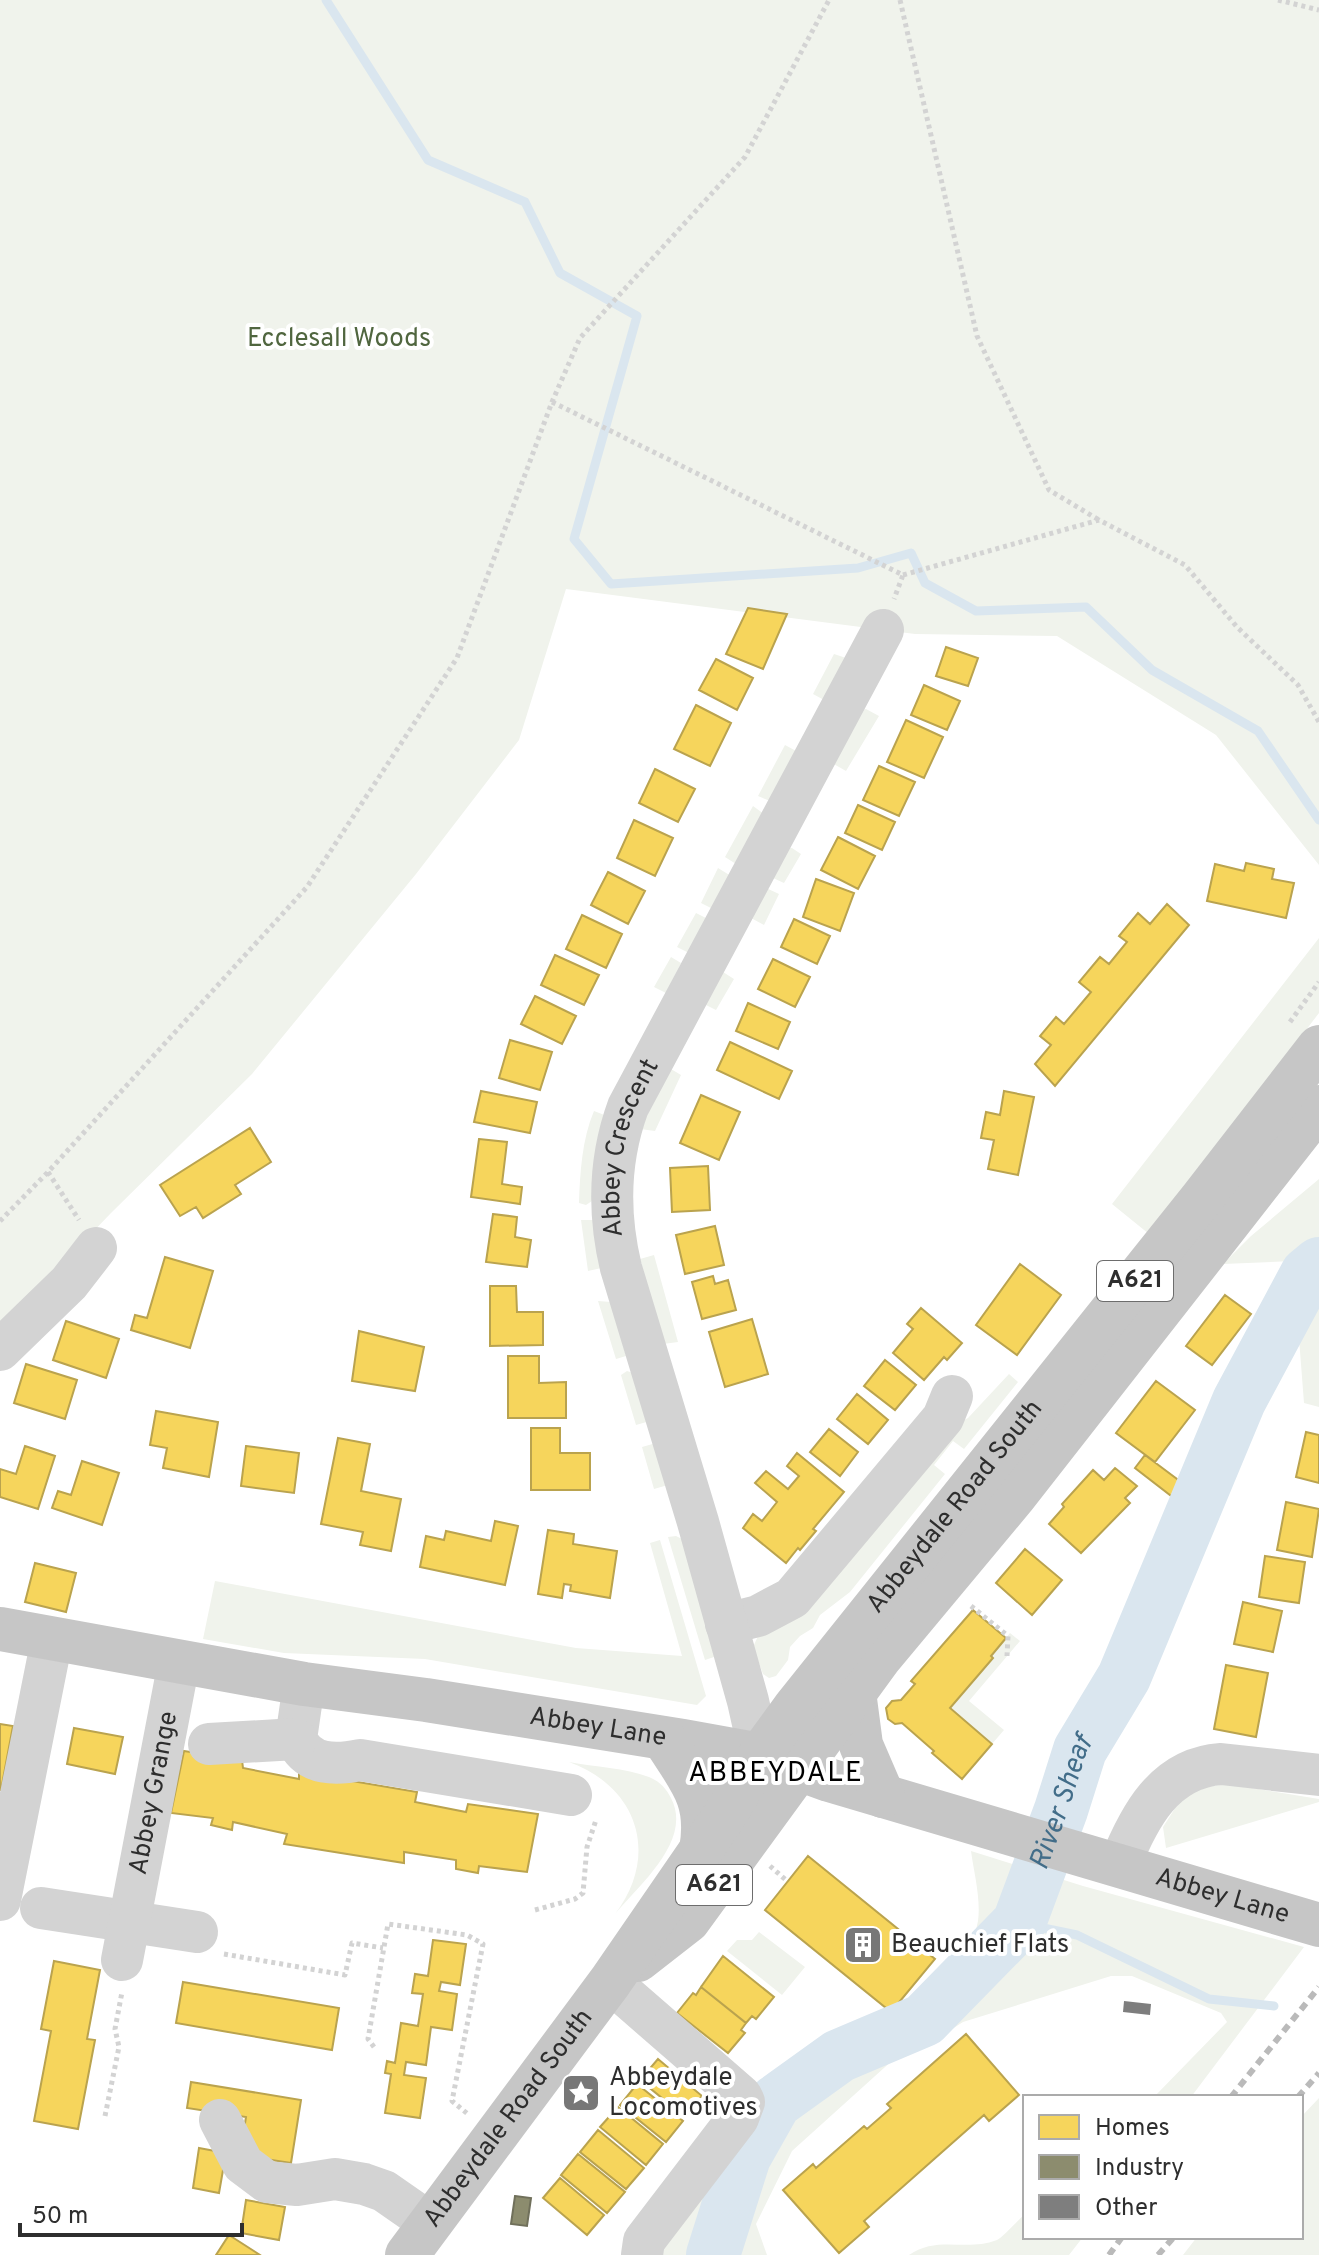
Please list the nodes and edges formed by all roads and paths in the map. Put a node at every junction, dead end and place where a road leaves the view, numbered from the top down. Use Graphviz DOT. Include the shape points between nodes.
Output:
graph roads {
  1 [pos="829,0"];
  2 [pos="900,0"];
  3 [pos="1278,0"];
  4 [pos="1319,10"];
  5 [pos="552,402"];
  6 [pos="1099,520"];
  7 [pos="883,630"];
  8 [pos="1319,722"];
  9 [pos="1319,1047"];
  10 [pos="1319,1107"];
  11 [pos="48,1172"];
  12 [pos="0,1221"];
  13 [pos="96,1248"];
  14 [pos="0,1350"];
  15 [pos="952,1396"];
  16 [pos="943,1582"];
  17 [pos="726,1624"];
  18 [pos="0,1629"];
  19 [pos="52,1639"];
  20 [pos="1007,1656"];
  21 [pos="179,1662"];
  22 [pos="304,1684"];
  23 [pos="854,1692"];
  24 [pos="296,1739"];
  25 [pos="664,1739"];
  26 [pos="209,1744"];
  27 [pos="779,1762"];
  28 [pos="1319,1775"];
  29 [pos="571,1795"];
  30 [pos="883,1796"];
  31 [pos="701,1850"];
  32 [pos="1106,1860"];
  33 [pos="0,1900"];
  34 [pos="41,1908"];
  35 [pos="535,1910"];
  36 [pos="1301,1920"];
  37 [pos="197,1932"];
  38 [pos="126,1942"];
  39 [pos="383,1948"];
  40 [pos="610,1982"];
  41 [pos="374,2047"];
  42 [pos="105,2116"];
  43 [pos="220,2120"];
  44 [pos="494,2137"];
  45 [pos="418,2239"];
  46 [pos="642,2255"];
  1 -- 5 [label="path" via="745,157 580,338"];
  2 -- 6 [label="path" via="977,336 1049,490"];
  3 -- 4 [label="path"];
  5 -- 6 [label="path" via="903,574"];
  5 -- 11 [label="path" via="457,658 441,683 307,887"];
  6 -- 8 [label="path" via="1185,565 1237,627 1298,685"];
  7 -- 17 [label="street, Abbey Crescent" via="628,1107 617,1145 611,1203 617,1250"];
  9 -- 27 [label="main road, Abbeydale Road South / A621" via="866,1616"];
  10 -- 16 [label="main road, Abbeydale Road South / A621"];
  11 -- 12 [label="path"];
  11 -- 13 [label="path"];
  13 -- 14 [label="street" via="82,1291"];
  15 -- 17 [label="street" via="943,1418 792,1598 758,1616"];
  16 -- 20 [label="path" via="1008,1636"];
  16 -- 23 [label="main road, Abbeydale Road South / A621"];
  17 -- 27 [label="street, Abbey Crescent" via="748,1701"];
  18 -- 19 [label="main road, Abbey Lane"];
  19 -- 21 [label="main road, Abbey Lane"];
  19 -- 33 [label="street"];
  21 -- 22 [label="main road, Abbey Lane"];
  21 -- 38 [label="street, Abbey Grange"];
  22 -- 24 [label="street"];
  22 -- 25 [label="main road, Abbey Lane"];
  23 -- 27 [label="main road, Abbeydale Road South / A621"];
  23 -- 30 [label="main road" via="861,1745"];
  24 -- 26 [label="street"];
  24 -- 29 [label="street" via="306,1754 327,1763 360,1760"];
  25 -- 27 [label="main road, Abbey Lane"];
  25 -- 31 [label="main road" via="700,1796"];
  27 -- 30 [label="main road, Abbey Lane"];
  27 -- 31 [label="main road, Abbeydale Road South / A621"];
  27 -- 40 [label="main road, Abbeydale Road South / A621" via="688,1921"];
  28 -- 32 [label="street" via="1221,1764 1183,1773 1159,1794"];
  29 -- 35 [label="path" via="597,1812 587,1847 585,1888 575,1899"];
  30 -- 32 [label="main road, Abbey Lane"];
  31 -- 40 [label="main road, Abbeydale Road South / A621"];
  32 -- 36 [label="main road, Abbey Lane"];
  34 -- 38 [label="street"];
  37 -- 38 [label="street"];
  37 -- 39 [label="path" via="194,1949 345,1975 352,1943"];
  38 -- 42 [label="path" via="115,2029 119,2047"];
  39 -- 41 [label="path" via="368,2039"];
  39 -- 44 [label="path" via="388,1924 467,1935 483,1944 452,2101"];
  40 -- 44 [label="main road, Abbeydale Road South / A621"];
  40 -- 46 [label="street" via="744,2102 738,2118 644,2241"];
  43 -- 45 [label="street" via="243,2164 267,2182 297,2185 335,2179 384,2191"];
  44 -- 45 [label="main road, Abbeydale Road South / A621"];
}
